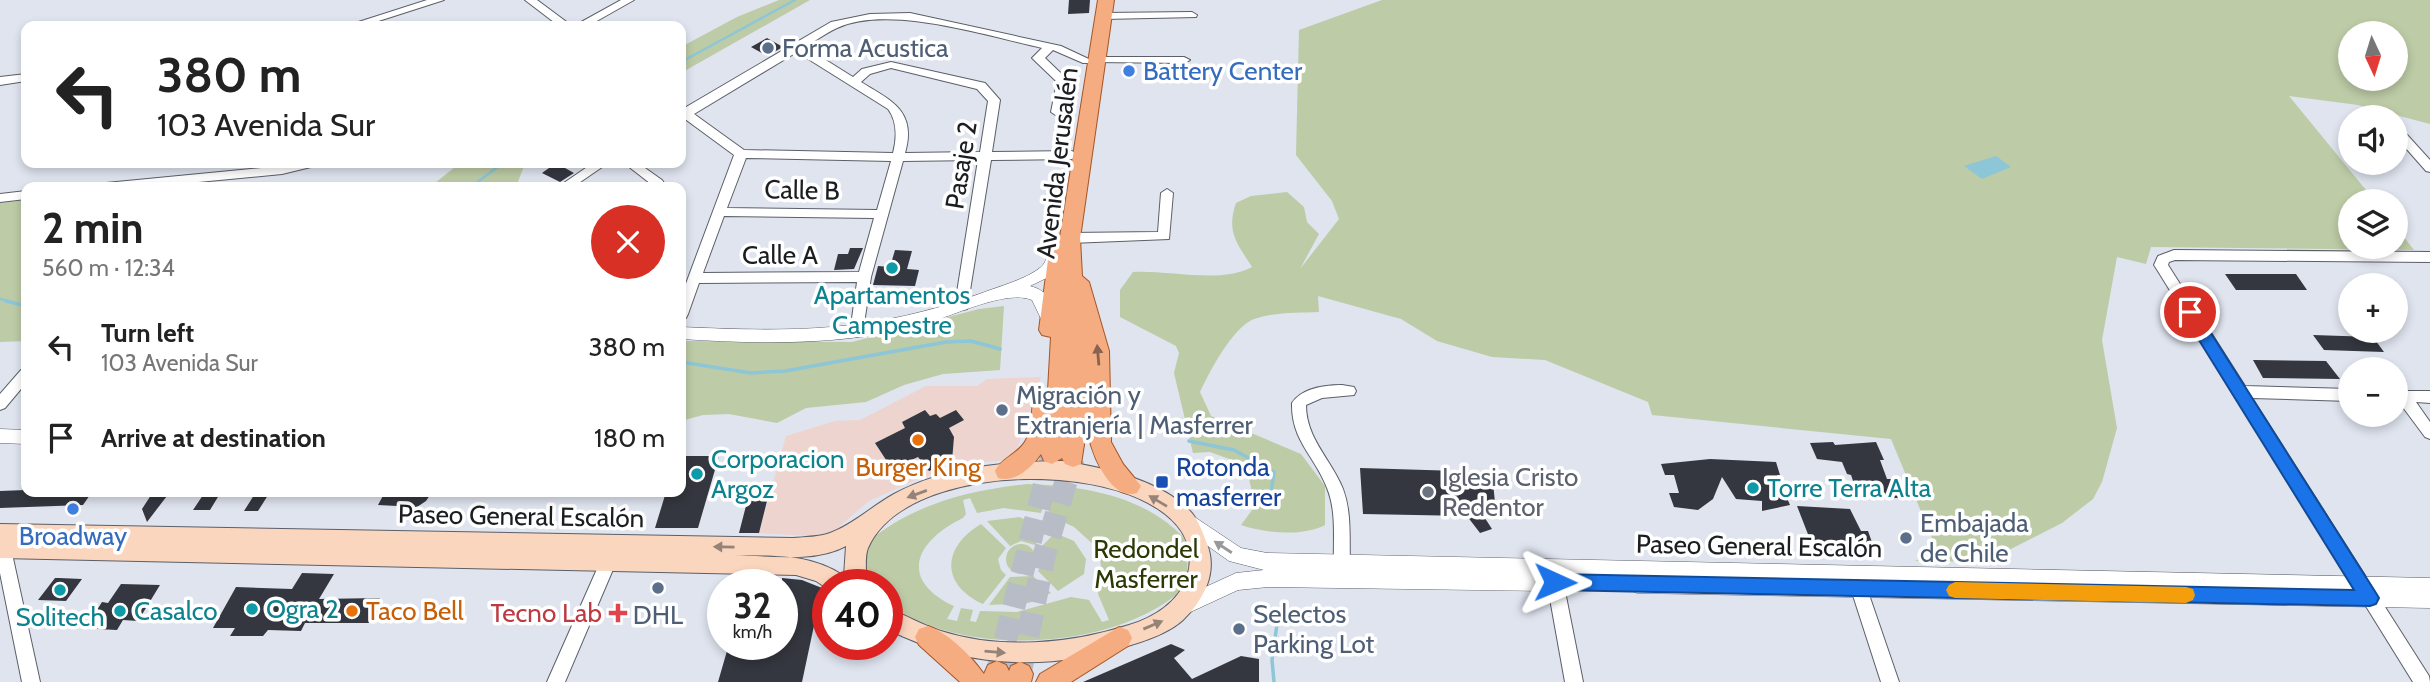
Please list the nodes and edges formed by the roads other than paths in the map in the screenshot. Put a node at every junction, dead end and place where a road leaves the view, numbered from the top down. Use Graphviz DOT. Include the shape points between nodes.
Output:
graph roads {
  1 [pos="439,0"];
  2 [pos="530,0"];
  3 [pos="629,0"];
  4 [pos="1102,5"];
  5 [pos="1192,15"];
  6 [pos="369,21"];
  7 [pos="559,21"];
  8 [pos="591,21"];
  9 [pos="797,47"];
  10 [pos="1049,47"];
  11 [pos="1092,60"];
  12 [pos="1184,60"];
  13 [pos="21,79"];
  14 [pos="0,81"];
  15 [pos="855,81"];
  16 [pos="1057,112"];
  17 [pos="686,113"];
  18 [pos="686,117"];
  19 [pos="2408,144"];
  20 [pos="741,154"];
  21 [pos="1072,155"];
  22 [pos="985,156"];
  23 [pos="898,157"];
  24 [pos="290,168"];
  25 [pos="594,168"];
  26 [pos="637,168"];
  27 [pos="2430,169"];
  28 [pos="158,182"];
  29 [pos="572,182"];
  30 [pos="657,182"];
  31 [pos="1167,193"];
  32 [pos="21,196"];
  33 [pos="0,198"];
  34 [pos="721,212"];
  35 [pos="882,214"];
  36 [pos="1067,245"];
  37 [pos="2430,257"];
  38 [pos="864,277"];
  39 [pos="695,278"];
  40 [pos="993,294"];
  41 [pos="686,301"];
  42 [pos="962,305"];
  43 [pos="1050,321"];
  44 [pos="686,333"];
  45 [pos="857,333"];
  46 [pos="21,379"];
  47 [pos="1349,391"];
  48 [pos="2243,392"];
  49 [pos="2338,395"];
  50 [pos="2408,396"];
  51 [pos="2430,397"];
  52 [pos="0,404"];
  53 [pos="2408,407"];
  54 [pos="2430,433"];
  55 [pos="0,436"];
  56 [pos="21,437"];
  57 [pos="1063,457"];
  58 [pos="1006,471"];
  59 [pos="1129,486"];
  60 [pos="1184,518"];
  61 [pos="868,523"];
  62 [pos="1,544"];
  63 [pos="609,560"];
  64 [pos="1342,565"];
  65 [pos="854,569"];
  66 [pos="812,570"];
  67 [pos="1554,576"];
  68 [pos="1857,582"];
  69 [pos="2430,587"];
  70 [pos="2366,592"];
  71 [pos="2430,600"];
  72 [pos="1184,606"];
  73 [pos="903,625"];
  74 [pos="928,637"];
  75 [pos="1119,638"];
  76 [pos="1001,679"];
  77 [pos="31,682"];
  78 [pos="556,682"];
  79 [pos="1049,682"];
  80 [pos="1574,682"];
  81 [pos="1890,682"];
  82 [pos="2423,682"];
  1 -- 6 [label="street"];
  2 -- 7 [label="street"];
  3 -- 8 [label="street"];
  4 -- 5 [label="street"];
  4 -- 11 [label="main road, Avenida Jerusalén"];
  9 -- 10 [label="street" via="835,24 892,15"];
  9 -- 15 [label="street"];
  9 -- 17 [label="street"];
  10 -- 11 [label="street"];
  10 -- 16 [label="street" via="1038,58 1063,80"];
  11 -- 12 [label="street"];
  11 -- 21 [label="main road, Avenida Jerusalén"];
  11 -- 36 [label="main road, Avenida Jerusalén"];
  13 -- 14 [label="street"];
  15 -- 22 [label="street, Pasaje 2" via="866,71 891,65 981,86 995,100"];
  15 -- 23 [label="street" via="898,114 903,139"];
  18 -- 20 [label="street"];
  19 -- 27 [label="street"];
  20 -- 23 [label="street"];
  20 -- 34 [label="street"];
  21 -- 22 [label="street"];
  21 -- 36 [label="main road, Avenida Jerusalén"];
  22 -- 23 [label="street"];
  22 -- 42 [label="street, Pasaje 2"];
  23 -- 35 [label="street"];
  24 -- 28 [label="street"];
  25 -- 29 [label="street"];
  26 -- 30 [label="street"];
  31 -- 36 [label="street" via="1164,236"];
  32 -- 33 [label="street"];
  34 -- 35 [label="street, Calle B"];
  34 -- 39 [label="street"];
  35 -- 38 [label="street"];
  36 -- 40 [label="street" via="1049,270"];
  36 -- 43 [label="main road"];
  36 -- 57 [label="main road, Avenida Jerusalén" via="1058,427"];
  59 -- 36 [label="main road, one-way" via="1111,469 1098,440 1096,331"];
  37 -- 48 [label="street" via="2178,255 2164,259 2163,272"];
  38 -- 39 [label="street, Calle A"];
  38 -- 45 [label="street"];
  39 -- 41 [label="street"];
  40 -- 42 [label="street"];
  40 -- 43 [label="street" via="1037,294 1046,302"];
  42 -- 45 [label="street"];
  43 -- 58 [label="main road" via="1042,434 1029,456"];
  44 -- 45 [label="street" via="787,338"];
  46 -- 52 [label="street"];
  47 -- 64 [label="street" via="1311,395 1299,403 1298,411 1301,434 1335,487"];
  48 -- 49 [label="street"];
  48 -- 70 [label="street"];
  50 -- 51 [label="street"];
  53 -- 54 [label="street"];
  55 -- 56 [label="street"];
  58 -- 59 [label="main road" via="1054,469 1093,474"];
  58 -- 61 [label="main road, one-way" via="956,480 904,499"];
  60 -- 59 [label="main road, one-way"];
  64 -- 60 [label="street, Paseo General Escalón, one-way" via="1240,557"];
  60 -- 72 [label="main road" via="1201,564 1195,591"];
  61 -- 62 [label="main road, Paseo General Escalón, one-way" via="832,544 793,547"];
  61 -- 65 [label="main road" via="853,552"];
  62 -- 63 [label="main road, Paseo General Escalón"];
  62 -- 77 [label="street"];
  63 -- 66 [label="main road, Paseo General Escalón"];
  63 -- 78 [label="street"];
  64 -- 67 [label="street, Paseo General Escalón"];
  67 -- 68 [label="street, Paseo General Escalón"];
  67 -- 72 [label="street, Paseo General Escalón" via="1268,578 1236,582"];
  67 -- 80 [label="street"];
  68 -- 70 [label="street, Paseo General Escalón"];
  68 -- 81 [label="street"];
  69 -- 70 [label="street, Paseo General Escalón"];
  70 -- 71 [label="street, Paseo General Escalón"];
  70 -- 82 [label="street"];
  75 -- 72 [label="main road, one-way" via="1153,626"];
  73 -- 74 [label="main road"];
  74 -- 75 [label="main road, one-way" via="976,650 1015,653 1068,650"];
  74 -- 76 [label="main road" via="962,666"];
  75 -- 79 [label="main road"];
}
